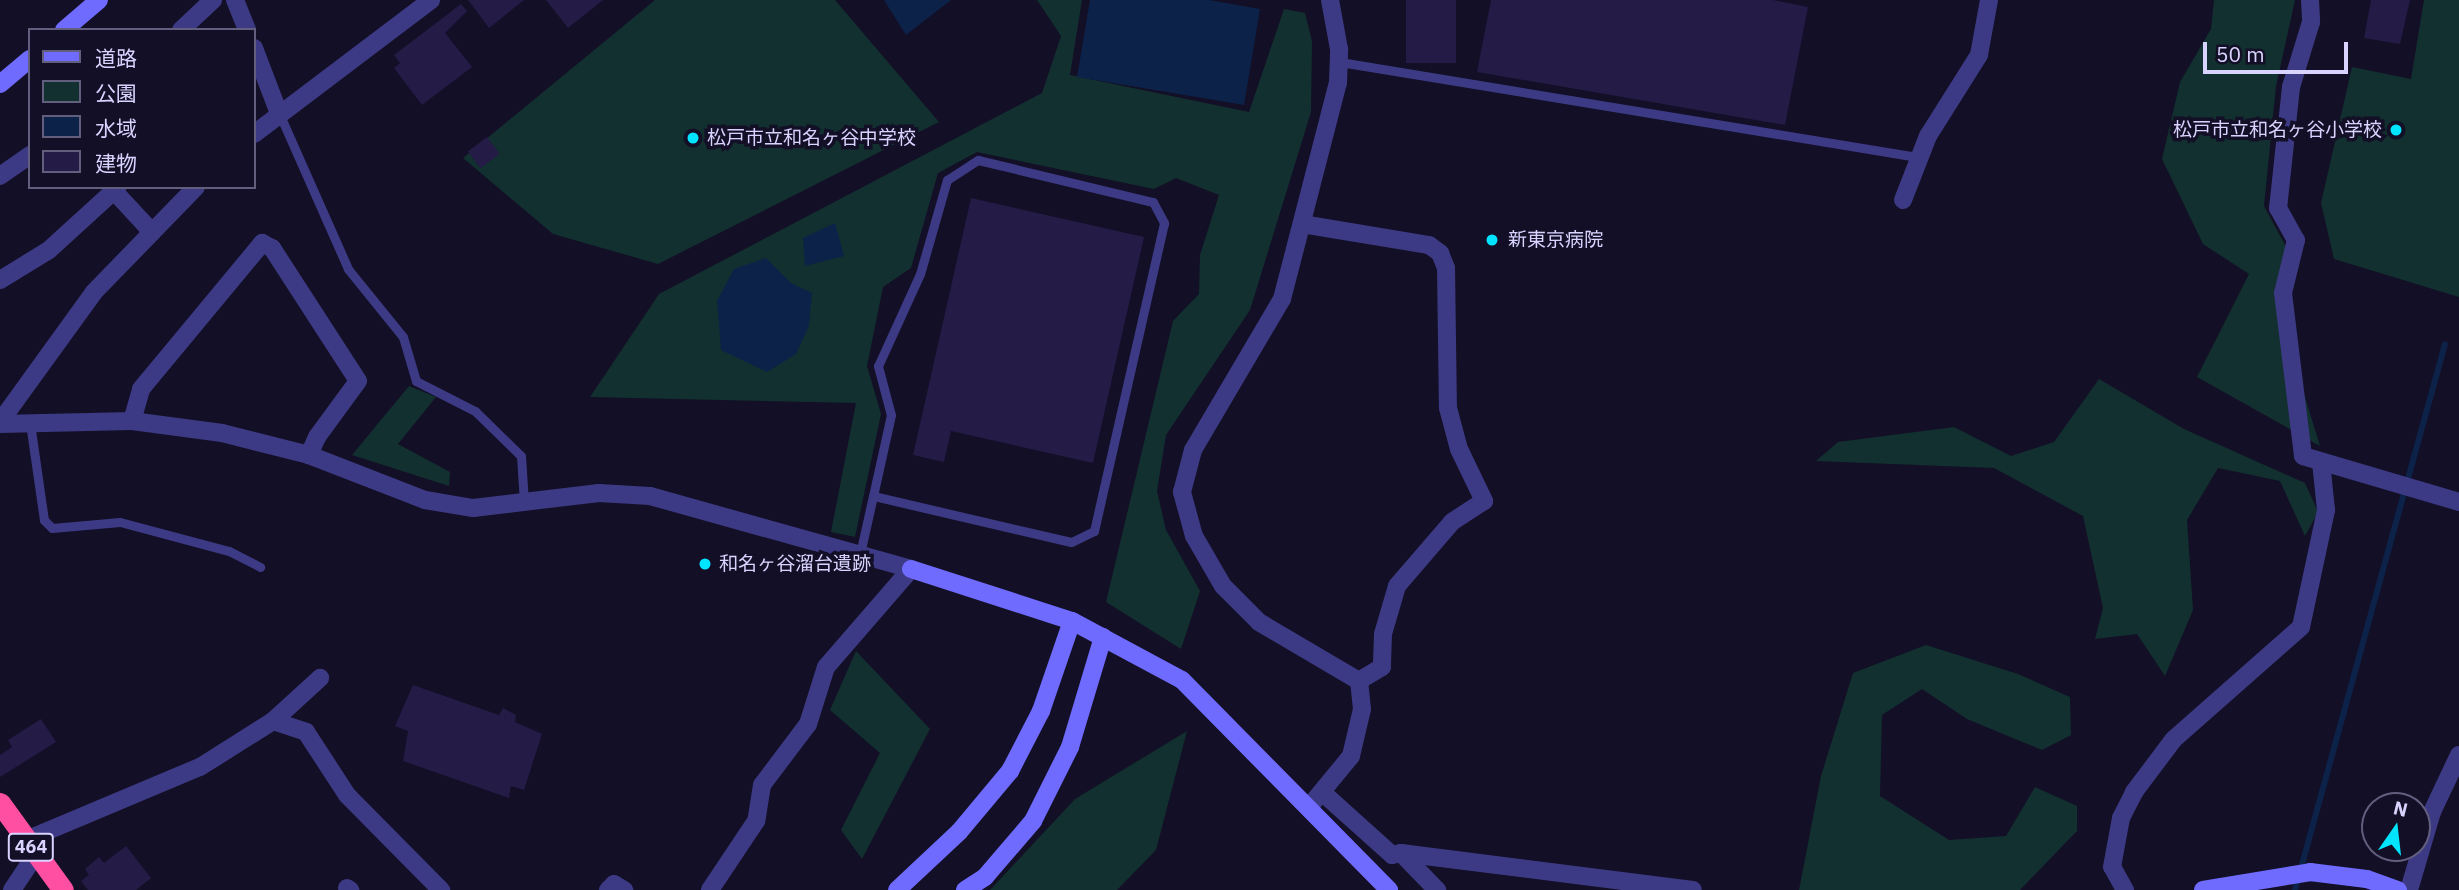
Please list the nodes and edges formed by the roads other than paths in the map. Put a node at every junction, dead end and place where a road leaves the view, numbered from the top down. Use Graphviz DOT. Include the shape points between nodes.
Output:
graph roads {
  1 [pos="99,0"];
  2 [pos="213,0"];
  3 [pos="235,0"];
  4 [pos="431,0"];
  5 [pos="1330,0"];
  6 [pos="1989,0"];
  7 [pos="2310,0"];
  8 [pos="66,28"];
  9 [pos="183,28"];
  10 [pos="246,28"];
  11 [pos="256,53"];
  12 [pos="28,61"];
  13 [pos="1340,62"];
  14 [pos="0,84"];
  15 [pos="278,111"];
  16 [pos="256,132"];
  17 [pos="28,156"];
  18 [pos="1917,157"];
  19 [pos="0,176"];
  20 [pos="116,189"];
  21 [pos="194,189"];
  22 [pos="1903,200"];
  23 [pos="1302,224"];
  24 [pos="152,232"];
  25 [pos="0,280"];
  26 [pos="30,421"];
  27 [pos="132,421"];
  28 [pos="0,423"];
  29 [pos="309,455"];
  30 [pos="2321,462"];
  31 [pos="873,496"];
  32 [pos="2459,502"];
  33 [pos="524,503"];
  34 [pos="860,554"];
  35 [pos="260,567"];
  36 [pos="911,569"];
  37 [pos="1072,621"];
  38 [pos="1103,636"];
  39 [pos="320,678"];
  40 [pos="1359,681"];
  41 [pos="273,721"];
  42 [pos="2459,755"];
  43 [pos="1323,793"];
  44 [pos="0,803"];
  45 [pos="1309,807"];
  46 [pos="31,847"];
  47 [pos="1401,853"];
  48 [pos="12,890"];
  49 [pos="63,890"];
  50 [pos="440,890"];
  51 [pos="608,890"];
  52 [pos="624,890"];
  53 [pos="710,890"];
  54 [pos="897,890"];
  55 [pos="965,890"];
  56 [pos="1389,890"];
  57 [pos="1437,890"];
  58 [pos="1693,890"];
  59 [pos="2125,890"];
  60 [pos="2203,890"];
  61 [pos="2398,890"];
  62 [pos="2409,890"];
  1 -- 8 [label="street"];
  2 -- 9 [label="street"];
  3 -- 10 [label="street"];
  4 -- 15 [label="street"];
  5 -- 13 [label="street"];
  6 -- 18 [label="street" via="1979,55"];
  7 -- 30 [label="street" via="2311,22 2291,87 2278,208 2296,240 2283,293 2303,456"];
  11 -- 15 [label="street"];
  12 -- 14 [label="street"];
  13 -- 18 [label="lane"];
  13 -- 23 [label="street" via="1332,116"];
  15 -- 16 [label="street"];
  15 -- 33 [label="lane" via="348,268 403,337 416,381 475,411 521,456"];
  17 -- 19 [label="street"];
  18 -- 22 [label="street"];
  20 -- 24 [label="street"];
  20 -- 25 [label="street" via="49,250"];
  21 -- 24 [label="street"];
  23 -- 40 [label="street" via="1282,299 1193,450 1182,492 1194,536 1223,586 1259,622"];
  23 -- 40 [label="street" via="1429,245 1440,253 1446,268 1448,408 1459,449 1484,501 1452,522 1397,586 1383,634 1382,667"];
  24 -- 28 [label="street" via="94,292"];
  26 -- 27 [label="street"];
  26 -- 28 [label="street"];
  26 -- 35 [label="lane" via="44,520 52,528 120,522 229,551"];
  27 -- 29 [label="street" via="222,433"];
  27 -- 29 [label="street" via="141,389 262,243 272,248 358,381"];
  29 -- 33 [label="street" via="425,500 473,509"];
  30 -- 32 [label="street"];
  30 -- 59 [label="street" via="2326,509 2301,627 2174,739 2134,792 2120,818 2112,867"];
  31 -- 31 [label="lane" via="891,415 878,366 920,274 947,180 978,160 1153,202 1164,223 1094,531 1071,542"];
  31 -- 34 [label="lane"];
  33 -- 34 [label="street" via="599,493 650,496"];
  34 -- 36 [label="street"];
  36 -- 37 [label="street"];
  36 -- 53 [label="street" via="826,667 808,724 762,785 756,821"];
  37 -- 38 [label="street"];
  37 -- 54 [label="street" via="1041,711 1010,771 959,832"];
  38 -- 45 [label="street" via="1182,680"];
  38 -- 55 [label="street" via="1070,747 1038,811 1010,851"];
  39 -- 41 [label="street"];
  40 -- 43 [label="street" via="1362,709 1351,756"];
  41 -- 46 [label="street" via="200,768"];
  41 -- 50 [label="street" via="306,732 347,795"];
  42 -- 62 [label="street" via="2432,812"];
  43 -- 45 [label="street"];
  43 -- 47 [label="street" via="1392,855"];
  44 -- 46 [label="highway, 464"];
  45 -- 56 [label="street"];
  46 -- 48 [label="street"];
  46 -- 49 [label="highway, 464"];
  47 -- 57 [label="street"];
  47 -- 58 [label="street"];
  51 -- 52 [label="street" via="614,884"];
  60 -- 61 [label="street" via="2310,873 2367,879"];
}
